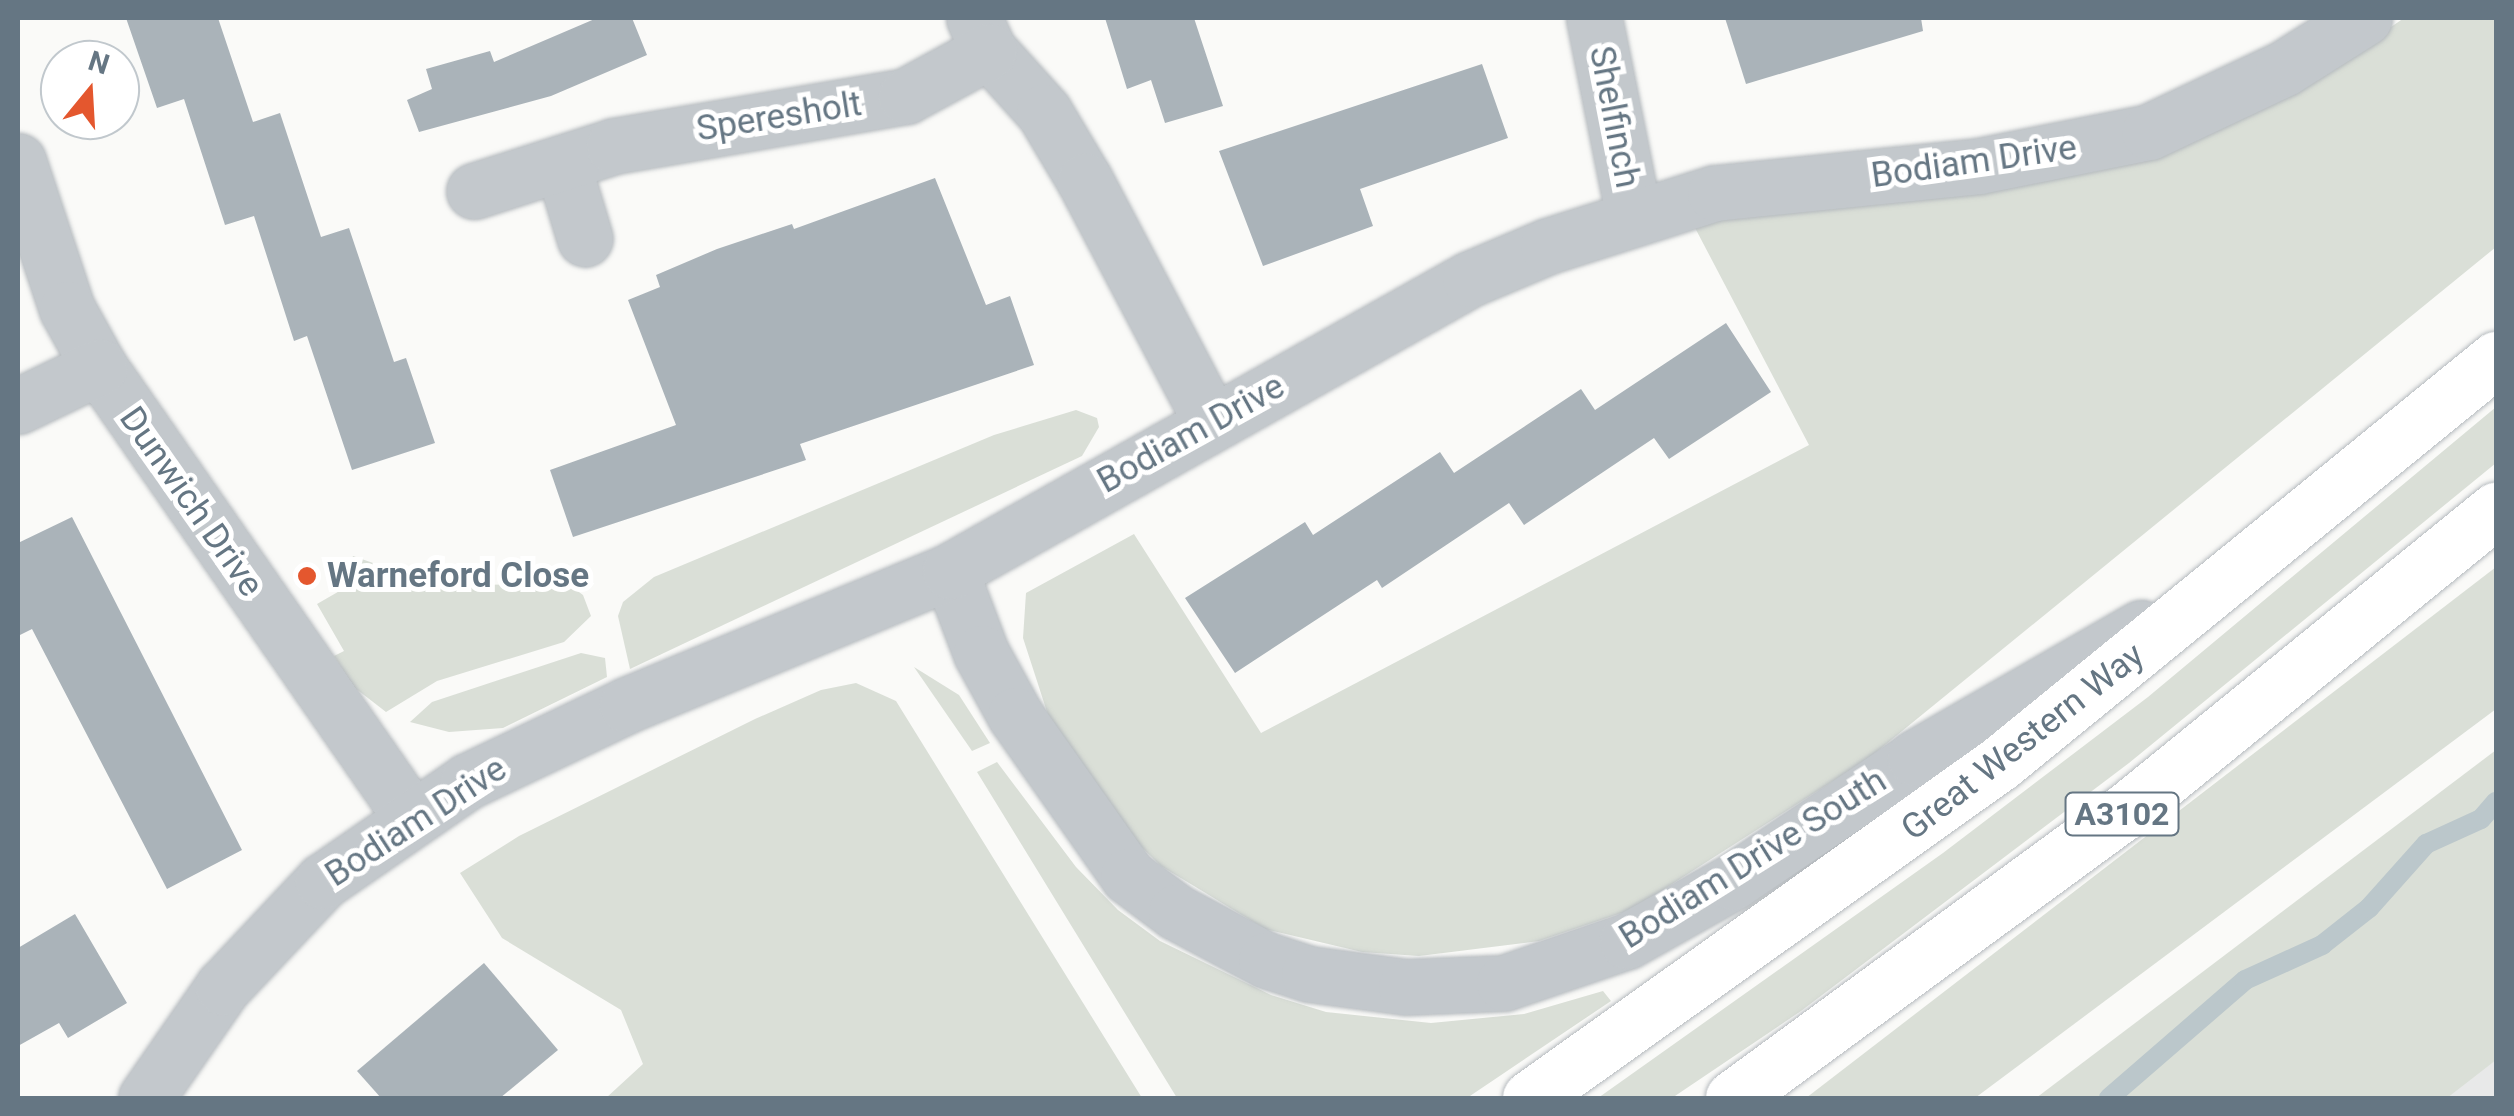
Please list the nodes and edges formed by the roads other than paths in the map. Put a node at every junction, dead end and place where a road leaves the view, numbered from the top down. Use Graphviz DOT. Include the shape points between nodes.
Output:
graph roads {
  1 [pos="1594,18"];
  2 [pos="2364,18"];
  3 [pos="982,34"];
  4 [pos="18,161"];
  5 [pos="562,164"];
  6 [pos="474,191"];
  7 [pos="1634,217"];
  8 [pos="585,239"];
  9 [pos="2496,359"];
  10 [pos="99,367"];
  11 [pos="18,406"];
  12 [pos="1211,421"];
  13 [pos="2496,510"];
  14 [pos="950,571"];
  15 [pos="2235,574"];
  16 [pos="412,818"];
  17 [pos="146,1098"];
  18 [pos="1530,1098"];
  19 [pos="1733,1098"];
  1 -- 7 [label="street, Shelfinch"];
  2 -- 7 [label="street, Bodiam Drive" via="2283,69 2149,132 1979,166 1714,193"];
  3 -- 5 [label="street, Speresholt" via="906,96 811,117 668,134"];
  3 -- 12 [label="street, Speresholt" via="1044,112"];
  4 -- 10 [label="street, Dunwich Drive" via="60,293"];
  5 -- 6 [label="street, Speresholt"];
  5 -- 8 [label="street"];
  7 -- 12 [label="street, Bodiam Drive" via="1470,280"];
  9 -- 15 [label="main road, Great Western Way"];
  10 -- 11 [label="street"];
  10 -- 16 [label="street, Dunwich Drive"];
  12 -- 14 [label="street, Bodiam Drive"];
  13 -- 19 [label="main road, A3102" via="2061,860"];
  14 -- 15 [label="street, Bodiam Drive South" via="1015,715 1128,876 1176,912 1266,960 1310,974 1406,988 1504,983 1627,940 1732,882 1915,758"];
  14 -- 16 [label="street, Bodiam Drive" via="627,705 468,781"];
  15 -- 18 [label="main road, Great Western Way" via="1896,841"];
  16 -- 17 [label="street, Bodiam Drive" via="323,880 267,936"];
}
